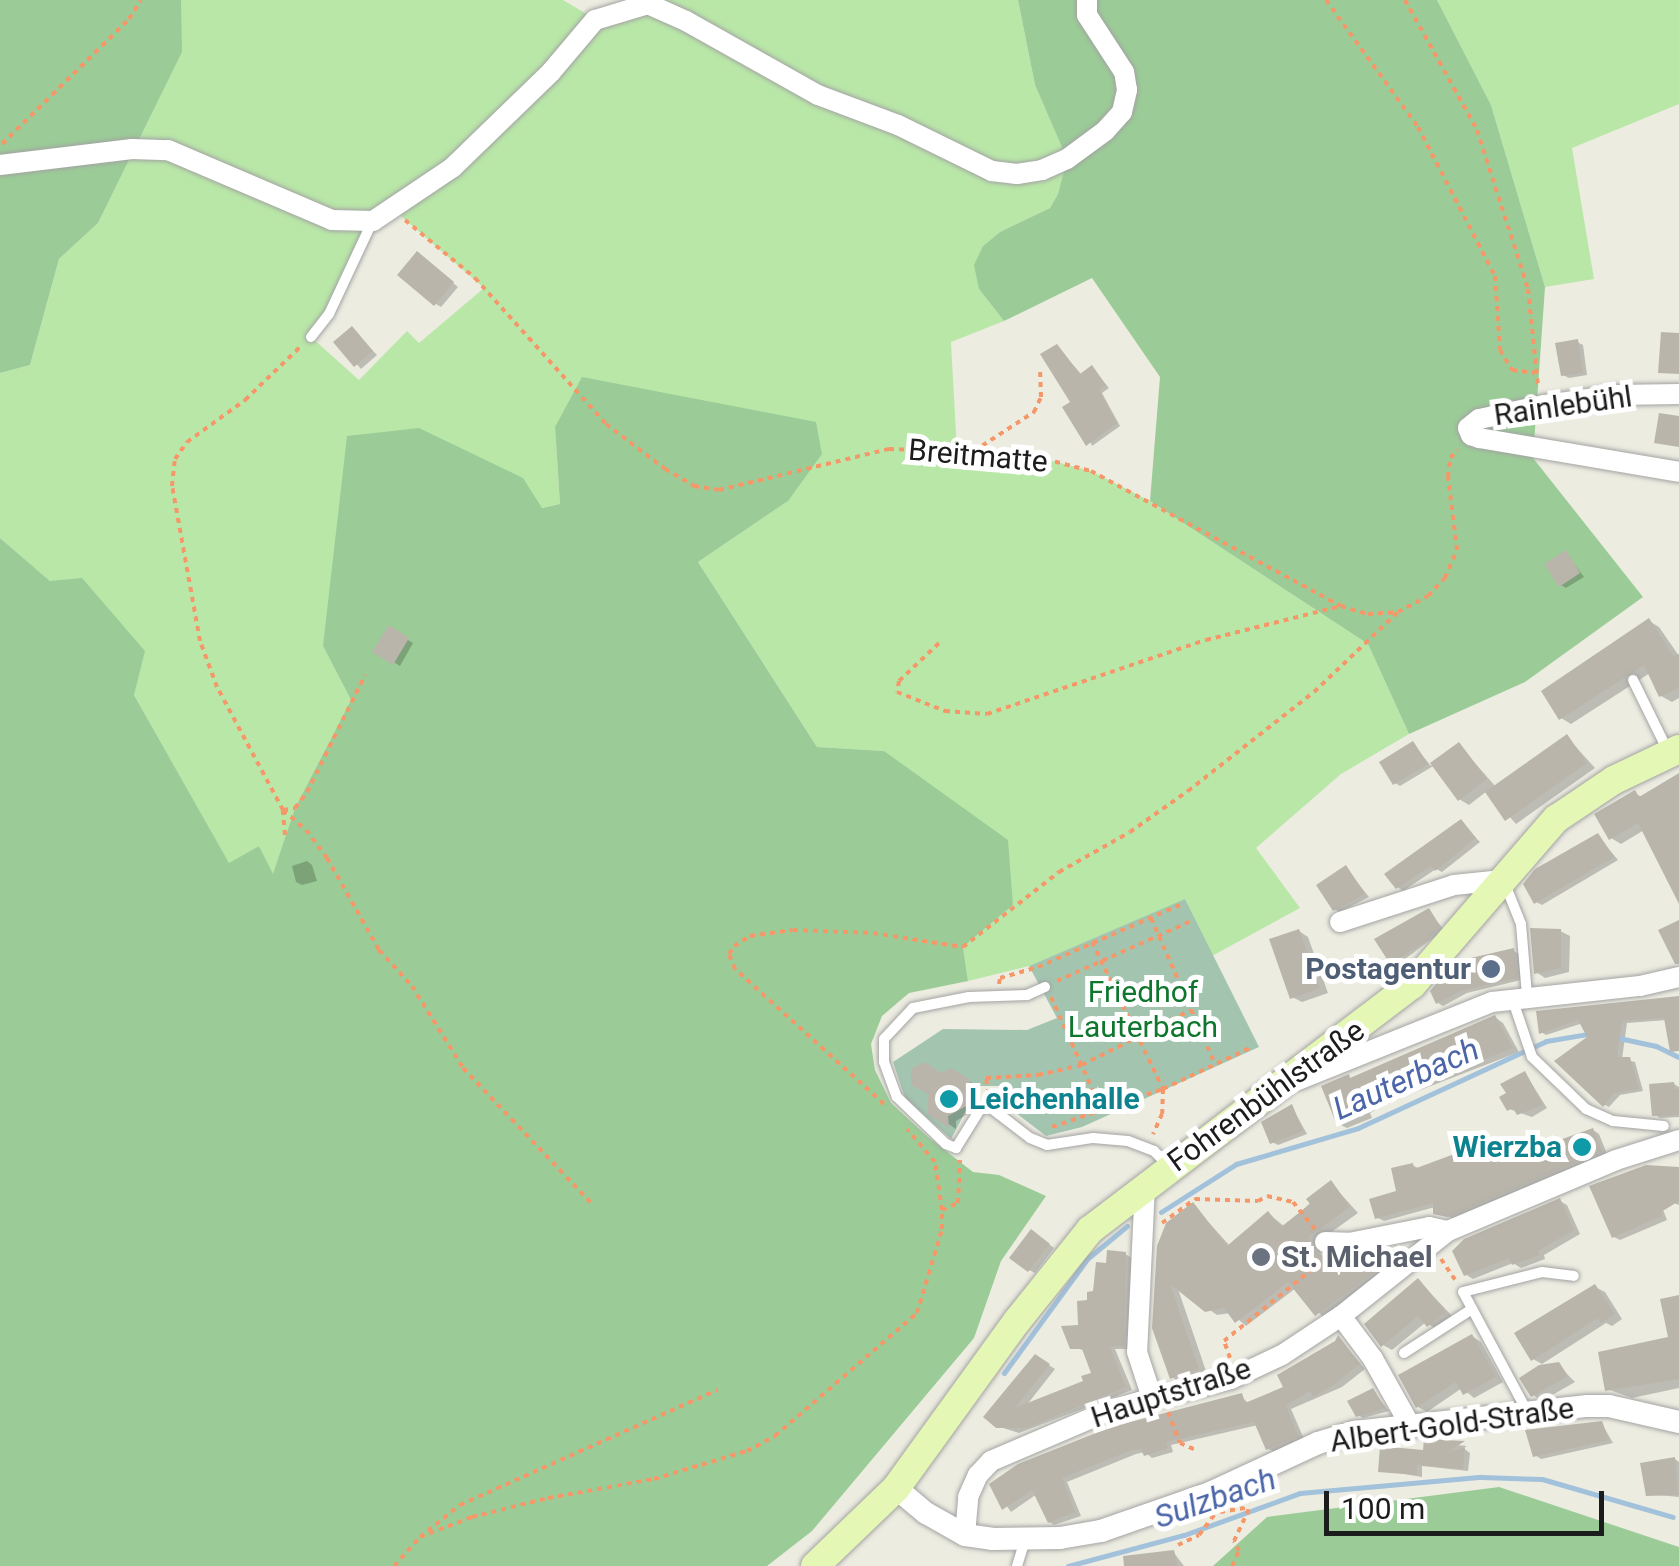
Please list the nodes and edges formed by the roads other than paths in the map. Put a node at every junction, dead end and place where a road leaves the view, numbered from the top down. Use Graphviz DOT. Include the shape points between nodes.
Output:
graph roads {
  1 [pos="1087,0"];
  2 [pos="645,2"];
  3 [pos="0,165"];
  4 [pos="372,222"];
  5 [pos="311,337"];
  6 [pos="1679,394"];
  7 [pos="1679,472"];
  8 [pos="1633,680"];
  9 [pos="1674,751"];
  10 [pos="1503,880"];
  11 [pos="1340,922"];
  12 [pos="1679,977"];
  13 [pos="1045,987"];
  14 [pos="1519,996"];
  15 [pos="1278,1088"];
  16 [pos="1671,1143"];
  17 [pos="1169,1166"];
  18 [pos="1146,1185"];
  19 [pos="1439,1237"];
  20 [pos="1325,1242"];
  21 [pos="1574,1276"];
  22 [pos="1472,1309"];
  23 [pos="1341,1316"];
  24 [pos="1404,1353"];
  25 [pos="1152,1398"];
  26 [pos="1529,1414"];
  27 [pos="1679,1422"];
  28 [pos="1410,1426"];
  29 [pos="896,1488"];
  30 [pos="965,1535"];
  31 [pos="1024,1540"];
  32 [pos="815,1566"];
  33 [pos="1016,1566"];
  1 -- 2 [label="street" via="1088,15 1124,72 1122,112 1067,159 1016,174 992,171 818,95"];
  2 -- 4 [label="street" via="595,20 452,168"];
  3 -- 4 [label="street" via="132,148 168,150 332,220"];
  4 -- 5 [label="lane" via="329,314"];
  6 -- 7 [label="street, Rainlebühl" via="1617,394 1492,415 1468,428 1480,438"];
  8 -- 9 [label="lane"];
  9 -- 10 [label="main road, Fohrenbühlstraße" via="1576,803 1533,840"];
  10 -- 11 [label="street" via="1454,885"];
  10 -- 14 [label="lane" via="1521,924"];
  10 -- 15 [label="main road, Fohrenbühlstraße" via="1412,985"];
  12 -- 14 [label="street"];
  13 -- 17 [label="lane" via="1027,995 912,1008 884,1039 896,1096 956,1148 970,1119 980,1108 991,1108 1047,1144 1093,1138 1145,1147"];
  14 -- 15 [label="street" via="1468,1010"];
  14 -- 16 [label="lane" via="1532,1057 1598,1118"];
  15 -- 17 [label="main road, Fohrenbühlstraße"];
  16 -- 19 [label="street, Hauptstraße"];
  17 -- 18 [label="main road, Fohrenbühlstraße"];
  18 -- 25 [label="street" via="1137,1352"];
  18 -- 29 [label="main road, Fohrenbühlstraße" via="1067,1257"];
  19 -- 20 [label="street" via="1430,1227"];
  19 -- 23 [label="street, Hauptstraße"];
  21 -- 22 [label="lane" via="1542,1272 1463,1292"];
  22 -- 24 [label="lane"];
  22 -- 26 [label="lane"];
  23 -- 25 [label="street, Hauptstraße" via="1237,1377"];
  23 -- 28 [label="street"];
  25 -- 30 [label="street, Hauptstraße" via="991,1461 968,1497"];
  26 -- 27 [label="street, Albert-Gold-Straße" via="1608,1406"];
  26 -- 28 [label="street, Albert-Gold-Straße"];
  28 -- 31 [label="street, Albert-Gold-Straße" via="1318,1444 1210,1493 1100,1531"];
  29 -- 30 [label="street, Albert-Gold-Straße"];
  29 -- 32 [label="main road, Fohrenbühlstraße"];
  30 -- 31 [label="street, Albert-Gold-Straße"];
  31 -- 33 [label="lane"];
}
